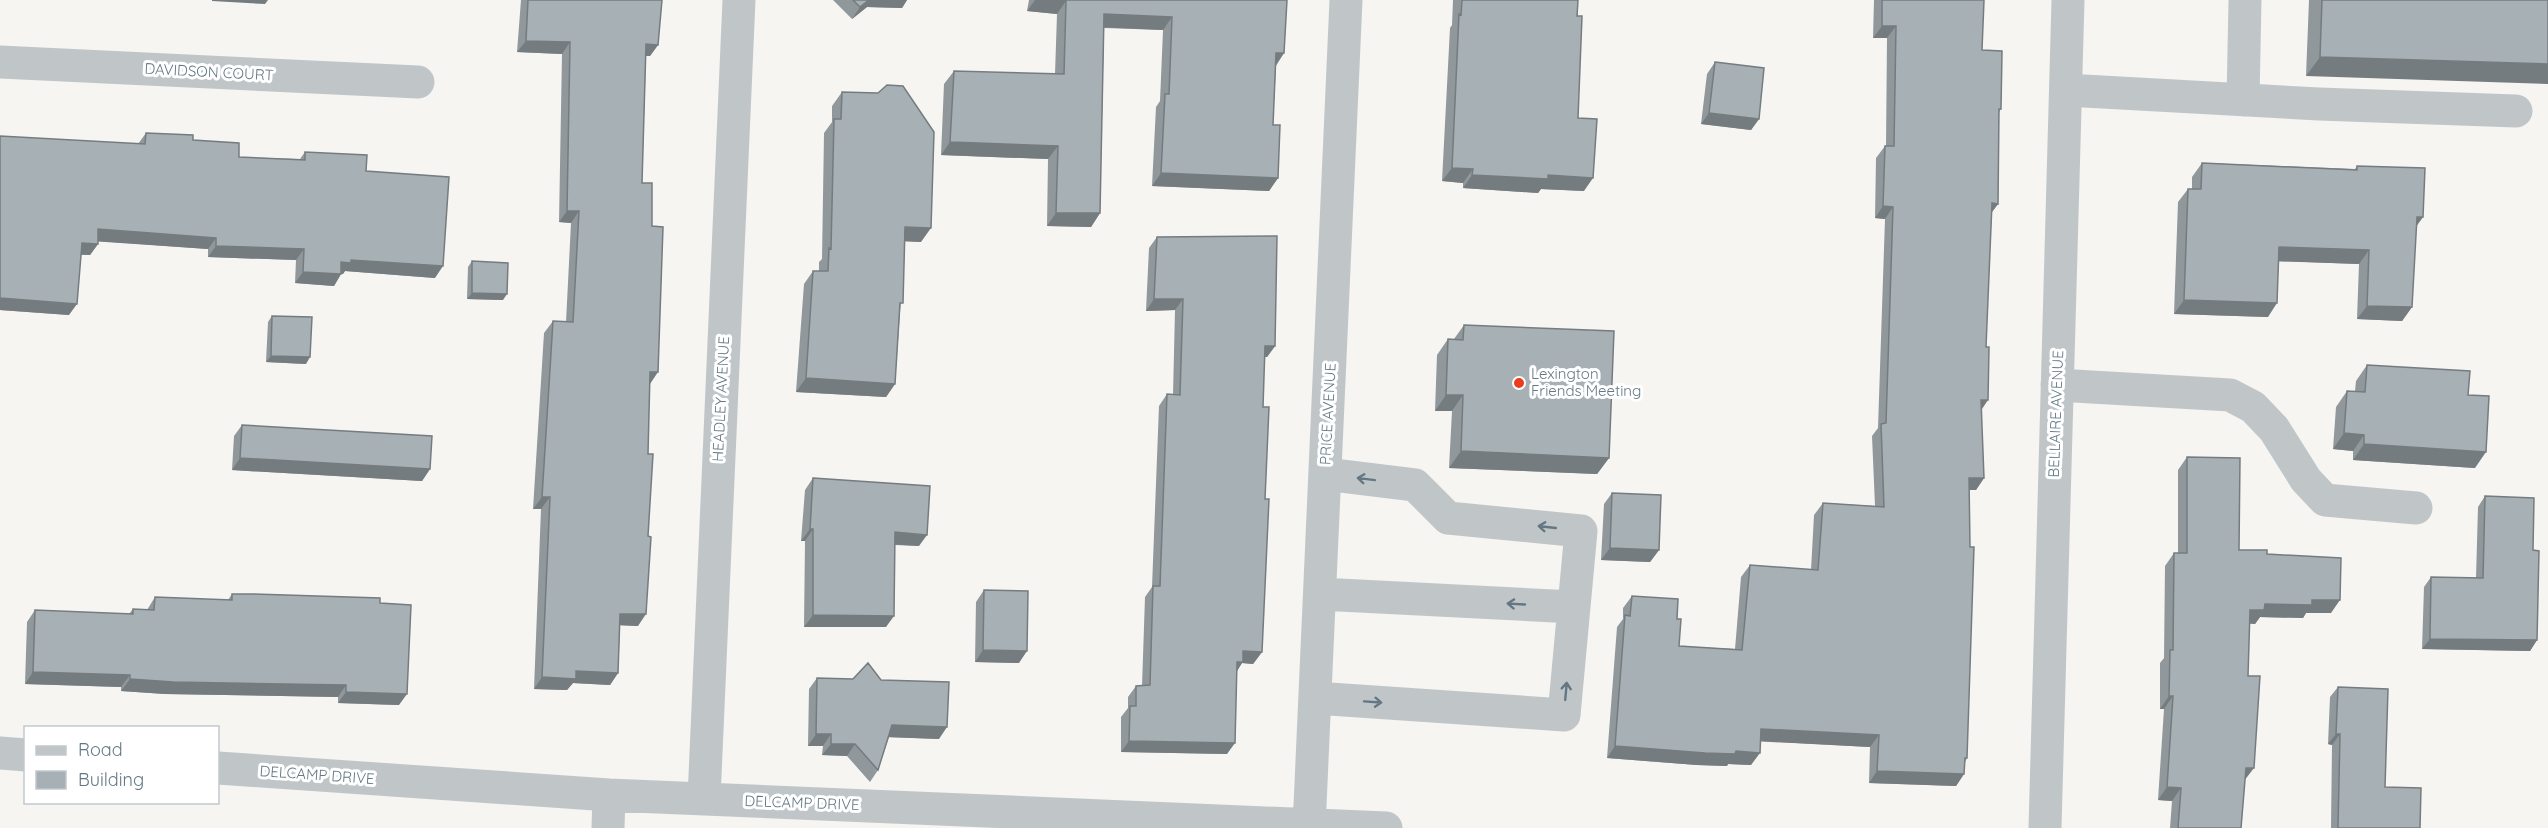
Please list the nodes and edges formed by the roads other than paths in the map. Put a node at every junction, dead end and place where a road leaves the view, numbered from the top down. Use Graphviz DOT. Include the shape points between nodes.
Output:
graph roads {
  1 [pos="739,0"];
  2 [pos="1346,0"];
  3 [pos="2068,0"];
  4 [pos="2245,0"];
  5 [pos="0,62"];
  6 [pos="418,82"];
  7 [pos="2066,90"];
  8 [pos="2242,100"];
  9 [pos="2516,111"];
  10 [pos="2057,385"];
  11 [pos="1325,474"];
  12 [pos="2416,508"];
  13 [pos="1320,594"];
  14 [pos="1574,607"];
  15 [pos="1315,698"];
  16 [pos="0,753"];
  17 [pos="24,755"];
  18 [pos="219,768"];
  19 [pos="609,795"];
  20 [pos="704,799"];
  21 [pos="1309,826"];
  22 [pos="608,828"];
  23 [pos="1386,828"];
  24 [pos="2045,828"];
  1 -- 20 [label="street, HEADLEY AVENUE"];
  2 -- 11 [label="street, PRICE AVENUE"];
  3 -- 7 [label="street, BELLAIRE AVENUE"];
  4 -- 8 [label="street"];
  5 -- 6 [label="street, DAVIDSON COURT"];
  7 -- 8 [label="street"];
  7 -- 10 [label="street, BELLAIRE AVENUE"];
  8 -- 9 [label="street"];
  10 -- 12 [label="street" via="2230,396 2253,407 2274,429 2306,480 2325,500"];
  10 -- 24 [label="street, BELLAIRE AVENUE"];
  11 -- 13 [label="street, PRICE AVENUE"];
  14 -- 11 [label="street, one-way" via="1581,531 1448,518 1414,486"];
  14 -- 13 [label="street, one-way"];
  13 -- 15 [label="street, PRICE AVENUE"];
  15 -- 14 [label="street, one-way" via="1564,715"];
  15 -- 21 [label="street, PRICE AVENUE"];
  16 -- 17 [label="street"];
  18 -- 19 [label="street, DELCAMP DRIVE"];
  19 -- 20 [label="street, DELCAMP DRIVE"];
  19 -- 22 [label="street"];
  20 -- 21 [label="street, DELCAMP DRIVE"];
  21 -- 23 [label="street, DELCAMP DRIVE"];
}
